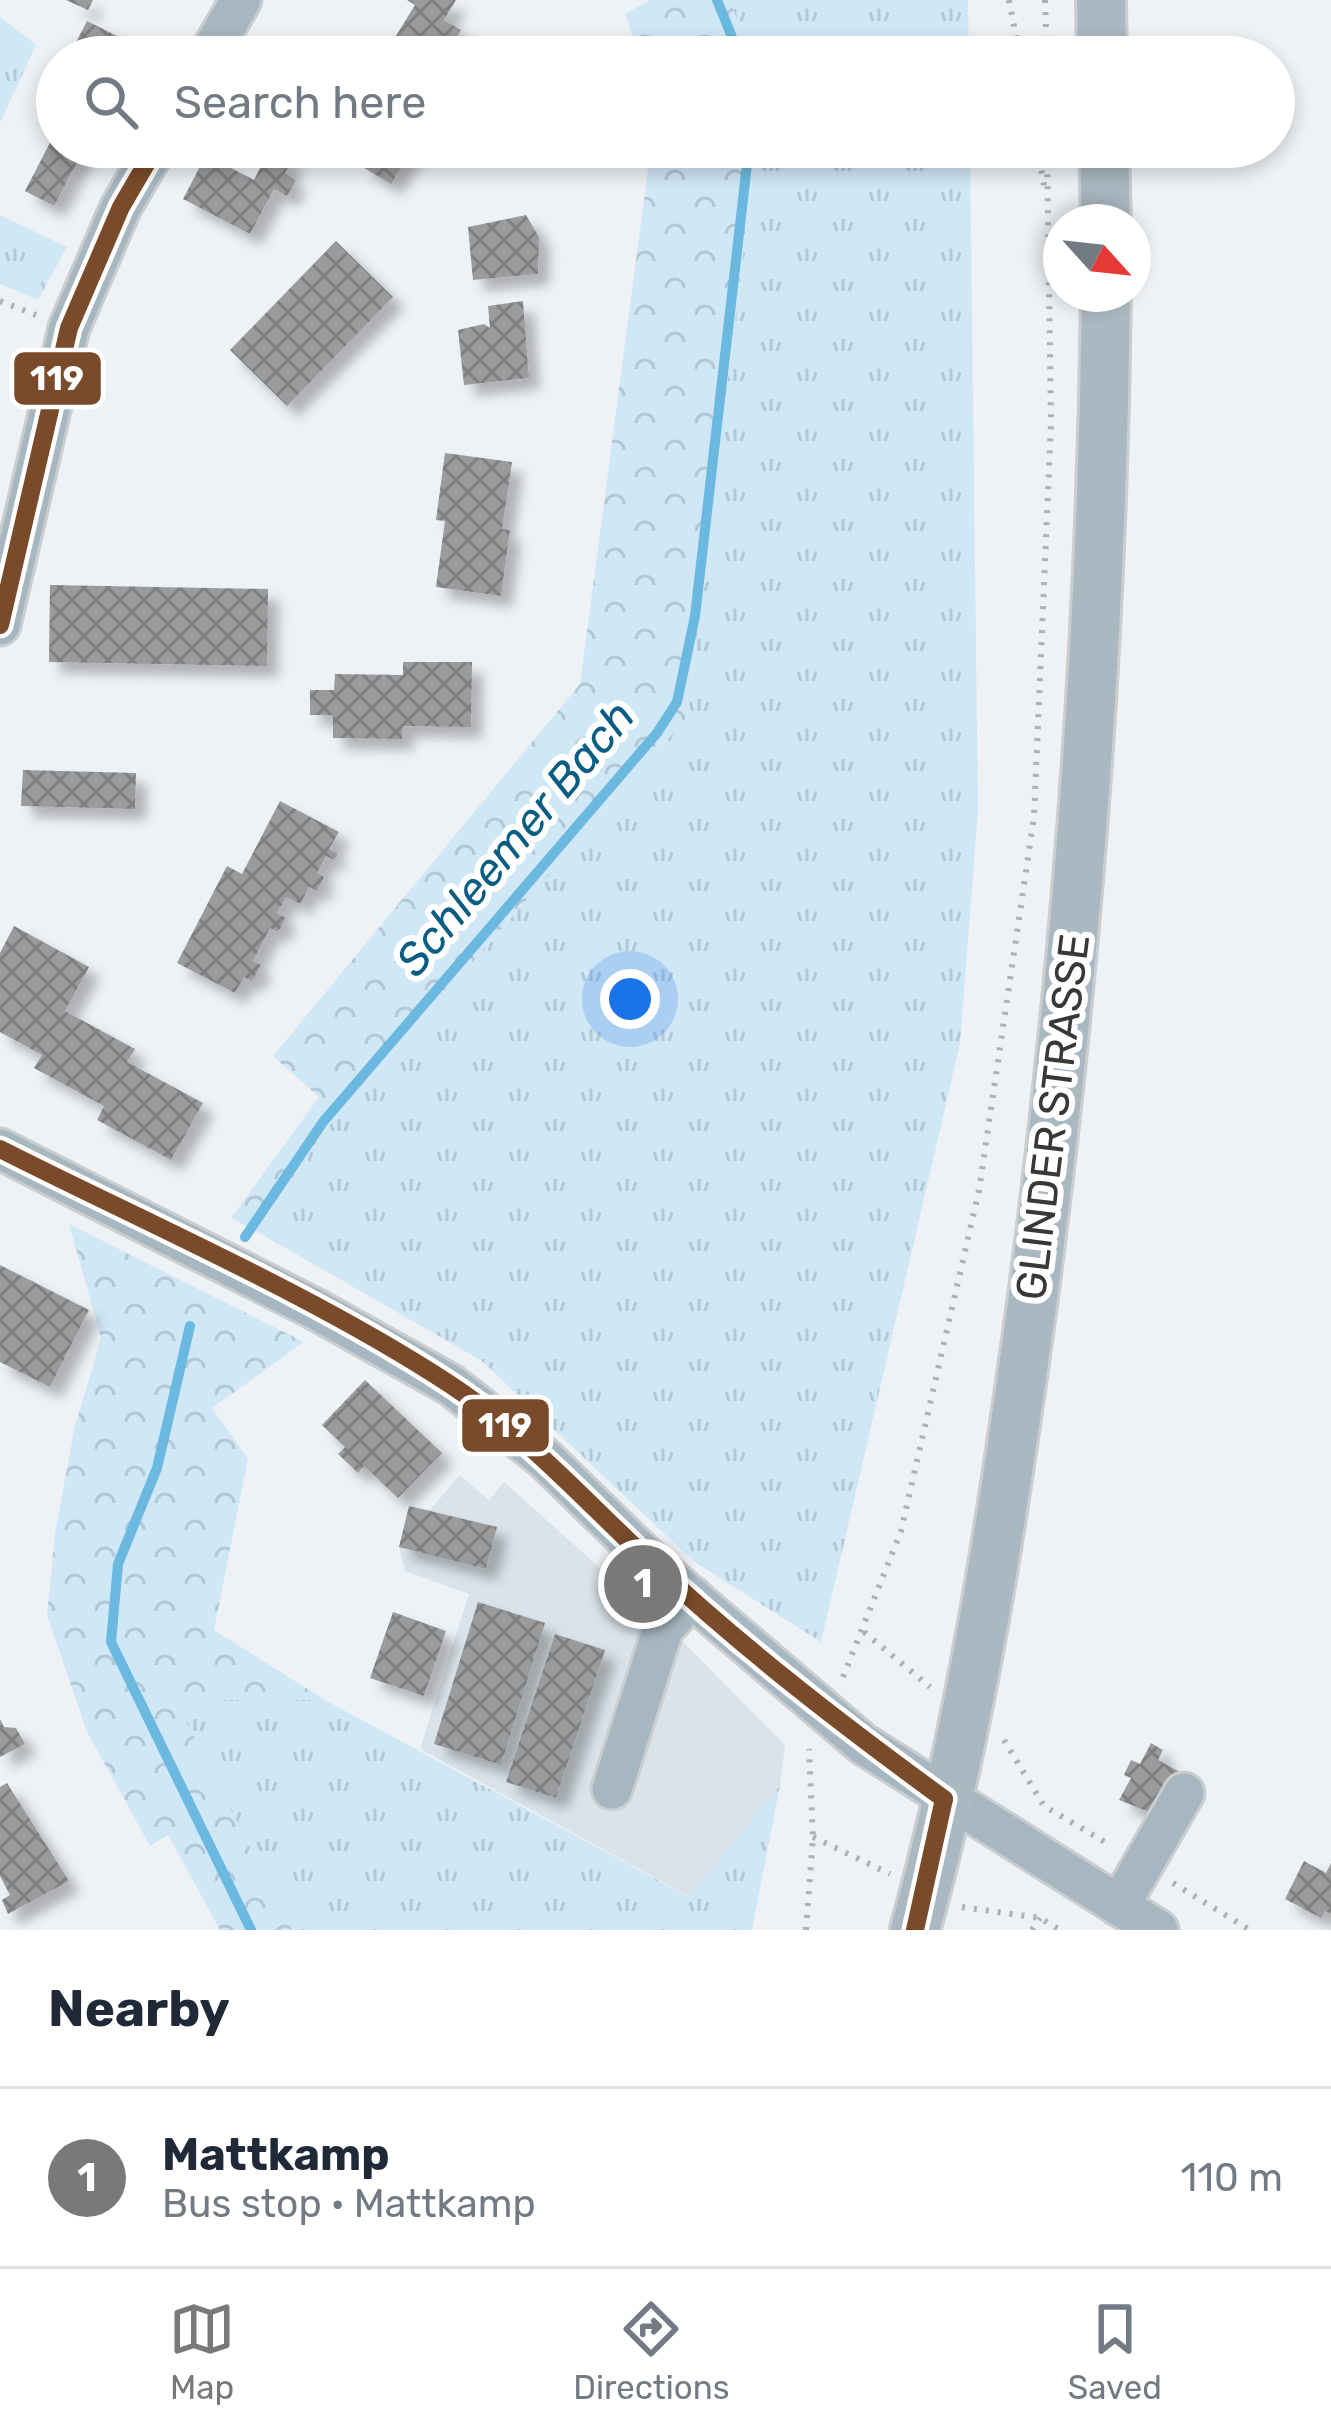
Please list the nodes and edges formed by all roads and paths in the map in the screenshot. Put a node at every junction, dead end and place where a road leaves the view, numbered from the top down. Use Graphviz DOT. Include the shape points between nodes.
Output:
graph roads {
  1 [pos="241,0"];
  2 [pos="1009,0"];
  3 [pos="1045,0"];
  4 [pos="1101,0"];
  5 [pos="220,36"];
  6 [pos="1016,36"];
  7 [pos="1046,36"];
  8 [pos="1102,36"];
  9 [pos="144,168"];
  10 [pos="1041,168"];
  11 [pos="1048,168"];
  12 [pos="1105,168"];
  13 [pos="1048,204"];
  14 [pos="1048,204"];
  15 [pos="1106,204"];
  16 [pos="1049,312"];
  17 [pos="1105,312"];
  18 [pos="0,625"];
  19 [pos="0,1149"];
  20 [pos="692,1598"];
  21 [pos="864,1632"];
  22 [pos="964,1712"];
  23 [pos="826,1713"];
  24 [pos="612,1789"];
  25 [pos="1184,1793"];
  26 [pos="944,1798"];
  27 [pos="1143,1864"];
  28 [pos="1119,1906"];
  29 [pos="806,1930"];
  30 [pos="915,1930"];
  31 [pos="1032,1930"];
  32 [pos="1060,1930"];
  33 [pos="1158,1930"];
  34 [pos="1250,1930"];
  1 -- 5 [label="street"];
  2 -- 6 [label="path"];
  3 -- 7 [label="path"];
  4 -- 8 [label="main road"];
  9 -- 18 [label="street" via="69,328"];
  10 -- 13 [label="path"];
  11 -- 14 [label="path"];
  12 -- 15 [label="main road"];
  16 -- 21 [label="path" via="1034,817 979,1190 901,1531"];
  17 -- 22 [label="main road, GLINDER STRASSE" via="1096,651 1070,996 1016,1419"];
  19 -- 20 [label="street" via="452,1385 544,1458"];
  20 -- 23 [label="street"];
  20 -- 24 [label="street" via="663,1629"];
  21 -- 22 [label="path"];
  21 -- 23 [label="path"];
  22 -- 26 [label="main road, GLINDER STRASSE"];
  22 -- 27 [label="path" via="1007,1742 1044,1806"];
  23 -- 26 [label="street"];
  23 -- 29 [label="path" via="806,1755 813,1837"];
  25 -- 27 [label="street"];
  26 -- 28 [label="street"];
  26 -- 30 [label="main road, GLINDER STRASSE"];
  27 -- 28 [label="street"];
  27 -- 34 [label="path"];
  28 -- 33 [label="street"];
  31 -- 32 [label="path" via="1040,1918"];
}
